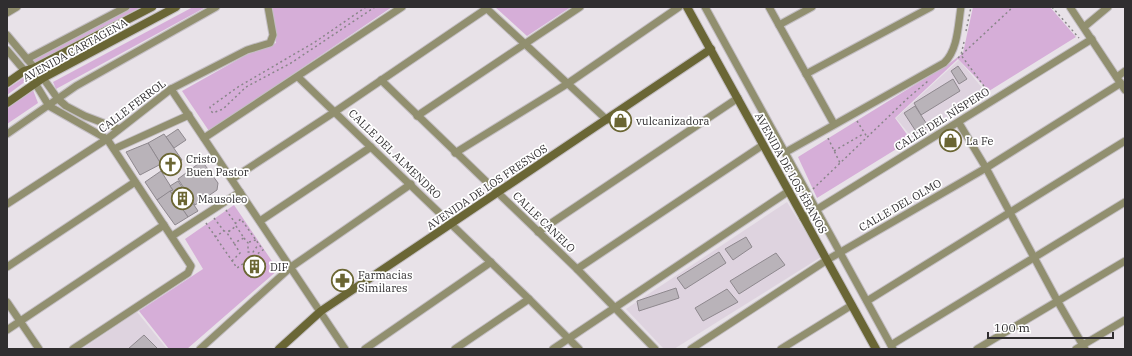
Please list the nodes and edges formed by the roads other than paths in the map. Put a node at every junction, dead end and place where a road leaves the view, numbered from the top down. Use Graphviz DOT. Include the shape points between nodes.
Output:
graph roads {
  1 [pos="17,7"];
  2 [pos="126,7"];
  3 [pos="152,7"];
  4 [pos="176,7"];
  5 [pos="216,7"];
  6 [pos="268,7"];
  7 [pos="402,7"];
  8 [pos="580,7"];
  9 [pos="679,7"];
  10 [pos="687,7"];
  11 [pos="705,7"];
  12 [pos="769,7"];
  13 [pos="812,7"];
  14 [pos="931,7"];
  15 [pos="961,7"];
  16 [pos="1070,7"];
  17 [pos="1108,7"];
  18 [pos="486,8"];
  19 [pos="7,13"];
  20 [pos="779,25"];
  21 [pos="1084,27"];
  22 [pos="7,35"];
  23 [pos="1092,39"];
  24 [pos="523,44"];
  25 [pos="711,49"];
  26 [pos="7,50"];
  27 [pos="27,60"];
  28 [pos="34,68"];
  29 [pos="24,71"];
  30 [pos="1125,71"];
  31 [pos="806,74"];
  32 [pos="298,77"];
  33 [pos="43,78"];
  34 [pos="381,80"];
  35 [pos="1119,80"];
  36 [pos="7,83"];
  37 [pos="35,84"];
  38 [pos="567,84"];
  39 [pos="171,89"];
  40 [pos="1125,90"];
  41 [pos="738,98"];
  42 [pos="58,99"];
  43 [pos="7,104"];
  44 [pos="49,106"];
  45 [pos="336,111"];
  46 [pos="189,115"];
  47 [pos="417,116"];
  48 [pos="606,120"];
  49 [pos="959,123"];
  50 [pos="834,124"];
  51 [pos="119,129"];
  52 [pos="7,134"];
  53 [pos="204,138"];
  54 [pos="107,139"];
  55 [pos="1125,141"];
  56 [pos="763,145"];
  57 [pos="371,147"];
  58 [pos="114,149"];
  59 [pos="786,152"];
  60 [pos="456,153"];
  61 [pos="986,168"];
  62 [pos="232,179"];
  63 [pos="135,182"];
  64 [pos="411,184"];
  65 [pos="789,191"];
  66 [pos="240,192"];
  67 [pos="497,193"];
  68 [pos="1125,202"];
  69 [pos="7,204"];
  70 [pos="815,210"];
  71 [pos="1010,214"];
  72 [pos="803,218"];
  73 [pos="260,221"];
  74 [pos="451,224"];
  75 [pos="164,225"];
  76 [pos="538,232"];
  77 [pos="172,236"];
  78 [pos="839,252"];
  79 [pos="1033,257"];
  80 [pos="827,260"];
  81 [pos="1125,261"];
  82 [pos="491,262"];
  83 [pos="7,267"];
  84 [pos="291,267"];
  85 [pos="577,269"];
  86 [pos="529,299"];
  87 [pos="866,301"];
  88 [pos="7,302"];
  89 [pos="1058,302"];
  90 [pos="852,305"];
  91 [pos="614,307"];
  92 [pos="321,311"];
  93 [pos="1125,320"];
  94 [pos="20,321"];
  95 [pos="7,330"];
  96 [pos="569,338"];
  97 [pos="892,347"];
  98 [pos="1084,347"];
  99 [pos="39,349"];
  100 [pos="73,349"];
  101 [pos="200,349"];
  102 [pos="279,349"];
  103 [pos="345,349"];
  104 [pos="365,349"];
  105 [pos="456,349"];
  106 [pos="553,349"];
  107 [pos="579,349"];
  108 [pos="655,349"];
  109 [pos="691,349"];
  110 [pos="781,349"];
  111 [pos="875,349"];
  112 [pos="977,349"];
  113 [pos="1076,349"];
  1 -- 19 [label="street"];
  2 -- 27 [label="street"];
  3 -- 28 [label="street, AVENIDA CARTAGENA"];
  4 -- 33 [label="street, AVENIDA CARTAGENA"];
  5 -- 42 [label="street" via="76,86"];
  6 -- 39 [label="street, CALLE FERROL" via="273,35 270,43 247,50"];
  7 -- 32 [label="street"];
  8 -- 24 [label="street"];
  9 -- 38 [label="street"];
  10 -- 25 [label="street, AVENIDA DE LOS ÉBANOS"];
  11 -- 59 [label="street, AVENIDA DE LOS ÉBANOS"];
  12 -- 20 [label="street"];
  13 -- 20 [label="street"];
  14 -- 31 [label="street"];
  15 -- 50 [label="street" via="955,43 944,63"];
  16 -- 21 [label="street"];
  17 -- 21 [label="street"];
  18 -- 24 [label="street"];
  18 -- 34 [label="street"];
  20 -- 31 [label="street"];
  21 -- 23 [label="street"];
  22 -- 27 [label="street"];
  23 -- 35 [label="street"];
  23 -- 49 [label="street, CALLE DEL NÍSPERO"];
  24 -- 38 [label="street"];
  24 -- 47 [label="street"];
  25 -- 41 [label="street, AVENIDA DE LOS ÉBANOS"];
  25 -- 48 [label="street, AVENIDA DE LOS FRESNOS"];
  26 -- 29 [label="street"];
  27 -- 28 [label="street"];
  27 -- 29 [label="street"];
  28 -- 29 [label="street, AVENIDA CARTAGENA"];
  28 -- 33 [label="street"];
  29 -- 36 [label="street, AVENIDA CARTAGENA"];
  29 -- 37 [label="street"];
  30 -- 35 [label="street, CALLE DEL OLMO"];
  31 -- 50 [label="street"];
  32 -- 45 [label="street, CALLE DEL ALMENDRO"];
  32 -- 53 [label="street"];
  33 -- 37 [label="street, AVENIDA CARTAGENA"];
  33 -- 42 [label="street"];
  34 -- 45 [label="street"];
  34 -- 47 [label="street, CALLE CANELO"];
  35 -- 40 [label="street"];
  35 -- 61 [label="street, CALLE DEL OLMO"];
  37 -- 43 [label="street, AVENIDA CARTAGENA"];
  37 -- 44 [label="street"];
  38 -- 48 [label="street"];
  38 -- 60 [label="street"];
  39 -- 46 [label="street"];
  39 -- 51 [label="street, CALLE FERROL"];
  41 -- 56 [label="street, AVENIDA DE LOS ÉBANOS"];
  41 -- 76 [label="street"];
  42 -- 44 [label="street"];
  42 -- 51 [label="street" via="85,116"];
  44 -- 52 [label="street"];
  44 -- 54 [label="street"];
  45 -- 57 [label="street, CALLE DEL ALMENDRO"];
  45 -- 62 [label="street"];
  46 -- 53 [label="street"];
  46 -- 58 [label="street"];
  47 -- 60 [label="street, CALLE CANELO"];
  48 -- 67 [label="street, AVENIDA DE LOS FRESNOS"];
  49 -- 61 [label="street"];
  49 -- 70 [label="street, CALLE DEL NÍSPERO"];
  50 -- 59 [label="street"];
  51 -- 54 [label="street, CALLE FERROL"];
  53 -- 62 [label="street"];
  54 -- 58 [label="street"];
  54 -- 69 [label="street, CALLE FERROL"];
  55 -- 71 [label="street"];
  56 -- 65 [label="street, AVENIDA DE LOS ÉBANOS"];
  56 -- 85 [label="street"];
  57 -- 64 [label="street, CALLE DEL ALMENDRO"];
  57 -- 73 [label="street"];
  58 -- 63 [label="street"];
  59 -- 70 [label="street, AVENIDA DE LOS ÉBANOS"];
  60 -- 67 [label="street, CALLE CANELO"];
  61 -- 71 [label="street"];
  61 -- 78 [label="street, CALLE DEL OLMO"];
  62 -- 66 [label="street"];
  63 -- 75 [label="street"];
  63 -- 83 [label="street"];
  64 -- 74 [label="street, CALLE DEL ALMENDRO"];
  64 -- 84 [label="street"];
  65 -- 72 [label="street, AVENIDA DE LOS ÉBANOS"];
  65 -- 91 [label="street"];
  66 -- 73 [label="street"];
  66 -- 77 [label="street"];
  67 -- 74 [label="street, AVENIDA DE LOS FRESNOS"];
  67 -- 76 [label="street, CALLE CANELO"];
  68 -- 79 [label="street"];
  70 -- 72 [label="street, CALLE DEL NÍSPERO"];
  70 -- 78 [label="street, AVENIDA DE LOS ÉBANOS"];
  71 -- 79 [label="street"];
  71 -- 87 [label="street"];
  72 -- 80 [label="street, AVENIDA DE LOS ÉBANOS"];
  73 -- 84 [label="street"];
  74 -- 82 [label="street, CALLE DEL ALMENDRO"];
  74 -- 92 [label="street, AVENIDA DE LOS FRESNOS"];
  75 -- 77 [label="street"];
  75 -- 94 [label="street"];
  76 -- 85 [label="street, CALLE CANELO"];
  77 -- 100 [label="street" via="190,263 188,273"];
  78 -- 80 [label="street, CALLE DEL OLMO"];
  78 -- 87 [label="street, AVENIDA DE LOS ÉBANOS"];
  79 -- 89 [label="street"];
  79 -- 97 [label="street"];
  80 -- 90 [label="street, AVENIDA DE LOS ÉBANOS"];
  80 -- 109 [label="street, CALLE DEL OLMO"];
  81 -- 89 [label="street"];
  82 -- 86 [label="street, CALLE DEL ALMENDRO"];
  82 -- 104 [label="street"];
  84 -- 92 [label="street"];
  84 -- 101 [label="street"];
  85 -- 91 [label="street, CALLE CANELO"];
  86 -- 96 [label="street, CALLE DEL ALMENDRO"];
  86 -- 105 [label="street"];
  87 -- 97 [label="street, AVENIDA DE LOS ÉBANOS"];
  88 -- 94 [label="street"];
  89 -- 98 [label="street"];
  89 -- 112 [label="street"];
  90 -- 110 [label="street"];
  90 -- 111 [label="street, AVENIDA DE LOS ÉBANOS"];
  91 -- 96 [label="street"];
  91 -- 108 [label="street, CALLE CANELO"];
  92 -- 102 [label="street, AVENIDA DE LOS FRESNOS"];
  92 -- 103 [label="street"];
  93 -- 98 [label="street"];
  94 -- 95 [label="street"];
  94 -- 99 [label="street"];
  96 -- 106 [label="street"];
  96 -- 107 [label="street, CALLE DEL ALMENDRO"];
  98 -- 113 [label="street"];
}
